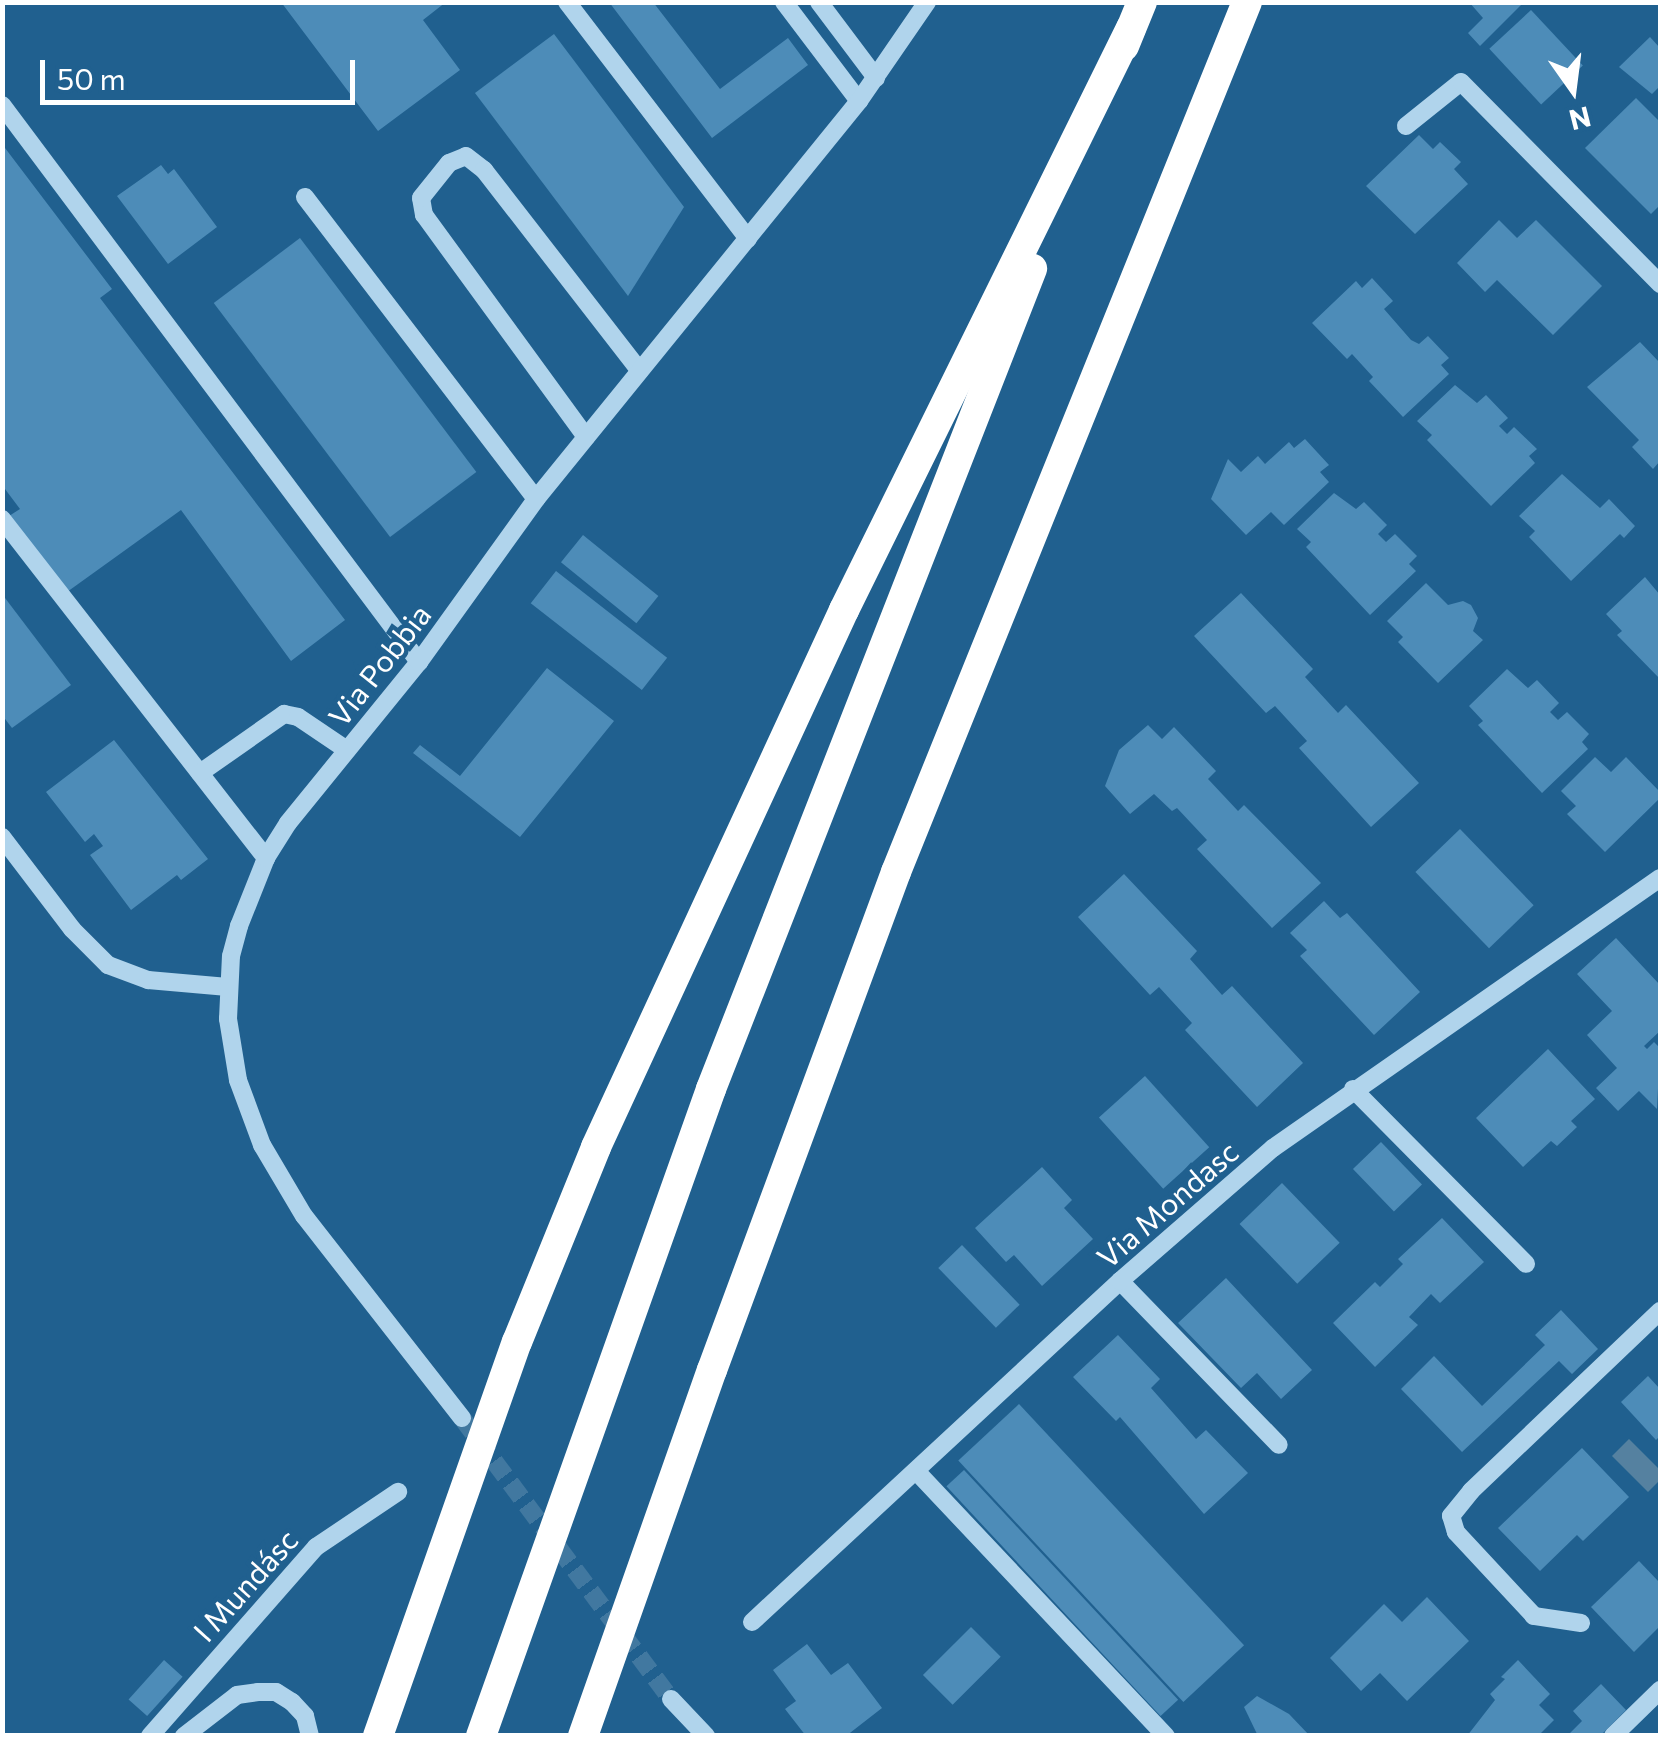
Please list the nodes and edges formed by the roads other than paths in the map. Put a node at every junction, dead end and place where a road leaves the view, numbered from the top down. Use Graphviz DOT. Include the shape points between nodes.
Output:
graph roads {
  1 [pos="567,2"];
  2 [pos="784,2"];
  3 [pos="819,2"];
  4 [pos="927,2"];
  5 [pos="1247,2"];
  6 [pos="1136,15"];
  7 [pos="876,78"];
  8 [pos="859,101"];
  9 [pos="2,105"];
  10 [pos="1406,126"];
  11 [pos="305,197"];
  12 [pos="748,238"];
  13 [pos="1660,284"];
  14 [pos="640,371"];
  15 [pos="586,437"];
  16 [pos="536,500"];
  17 [pos="2,519"];
  18 [pos="418,662"];
  19 [pos="348,750"];
  20 [pos="200,773"];
  21 [pos="2,837"];
  22 [pos="266,858"];
  23 [pos="1660,878"];
  24 [pos="228,986"];
  25 [pos="1354,1089"];
  26 [pos="1526,1264"];
  27 [pos="1120,1280"];
  28 [pos="1660,1311"];
  29 [pos="462,1418"];
  30 [pos="1279,1446"];
  31 [pos="917,1472"];
  32 [pos="398,1492"];
  33 [pos="752,1622"];
  34 [pos="1581,1623"];
  35 [pos="1660,1690"];
  36 [pos="671,1698"];
  37 [pos="150,1736"];
  38 [pos="184,1736"];
  39 [pos="310,1736"];
  40 [pos="378,1736"];
  41 [pos="481,1736"];
  42 [pos="583,1736"];
  43 [pos="706,1736"];
  44 [pos="1166,1736"];
  45 [pos="1613,1736"];
  1 -- 12 [label="street"];
  2 -- 8 [label="street"];
  3 -- 7 [label="street"];
  4 -- 7 [label="street, Via Pobbia"];
  5 -- 42 [label="highway" via="903,854"];
  6 -- 40 [label="highway" via="844,610 596,1147 504,1377"];
  6 -- 41 [label="highway" via="794,868"];
  7 -- 8 [label="street, Via Pobbia"];
  8 -- 12 [label="street, Via Pobbia"];
  9 -- 18 [label="street"];
  10 -- 13 [label="street" via="1461,82"];
  11 -- 16 [label="street"];
  12 -- 14 [label="street, Via Pobbia"];
  14 -- 15 [label="street, Via Pobbia"];
  14 -- 15 [label="street" via="484,170 466,156 449,163 421,198 424,215"];
  15 -- 16 [label="street, Via Pobbia"];
  16 -- 18 [label="street, Via Pobbia"];
  17 -- 20 [label="street"];
  18 -- 19 [label="street, Via Pobbia"];
  19 -- 20 [label="street" via="284,714"];
  19 -- 22 [label="street, Via Pobbia"];
  20 -- 22 [label="street"];
  21 -- 24 [label="street" via="108,965 148,980"];
  22 -- 24 [label="street, Via Pobbia" via="239,926"];
  23 -- 25 [label="street, Via Mondasc"];
  24 -- 29 [label="street, Via Pobbia" via="238,1080 269,1160 304,1216"];
  25 -- 26 [label="street"];
  25 -- 27 [label="street, Via Mondasc" via="1273,1148"];
  27 -- 30 [label="street"];
  27 -- 31 [label="street, Via Mondasc"];
  28 -- 34 [label="street" via="1451,1516 1456,1532 1534,1616"];
  31 -- 33 [label="street, Via Mondasc"];
  31 -- 44 [label="street"];
  32 -- 37 [label="street, I Mundásc" via="316,1547"];
  35 -- 45 [label="street"];
  36 -- 43 [label="street"];
  38 -- 39 [label="street" via="237,1694 258,1692 276,1692 292,1702"];
}
